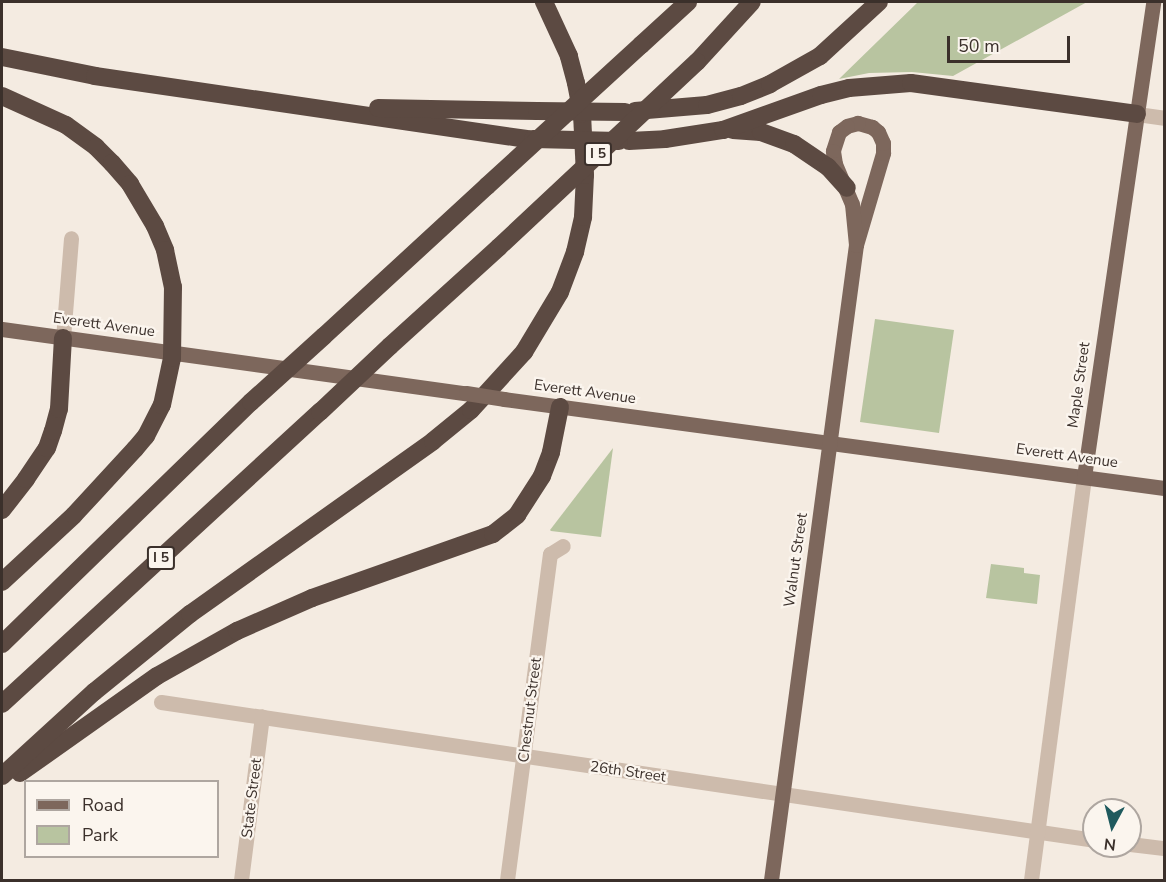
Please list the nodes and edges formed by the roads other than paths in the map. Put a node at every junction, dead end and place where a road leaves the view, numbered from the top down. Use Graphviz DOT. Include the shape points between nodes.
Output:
graph roads {
  1 [pos="544,2"];
  2 [pos="688,2"];
  3 [pos="752,2"];
  4 [pos="879,2"];
  5 [pos="1153,2"];
  6 [pos="2,57"];
  7 [pos="2,96"];
  8 [pos="301,106"];
  9 [pos="1137,114"];
  10 [pos="1164,118"];
  11 [pos="723,130"];
  12 [pos="846,188"];
  13 [pos="71,238"];
  14 [pos="856,245"];
  15 [pos="2,329"];
  16 [pos="63,338"];
  17 [pos="560,407"];
  18 [pos="830,443"];
  19 [pos="1084,477"];
  20 [pos="1164,488"];
  21 [pos="2,510"];
  22 [pos="563,546"];
  23 [pos="2,582"];
  24 [pos="2,644"];
  25 [pos="161,702"];
  26 [pos="2,704"];
  27 [pos="262,716"];
  28 [pos="525,757"];
  29 [pos="2,776"];
  30 [pos="2,786"];
  31 [pos="783,794"];
  32 [pos="1038,833"];
  33 [pos="1082,838"];
  34 [pos="1142,846"];
  35 [pos="1164,849"];
  36 [pos="241,880"];
  37 [pos="507,880"];
  38 [pos="771,880"];
  39 [pos="1031,880"];
  1 -- 29 [label="highway" via="569,56 582,114 583,217 560,292 524,352 471,410 433,441 190,614 94,692"];
  2 -- 24 [label="highway, bridge" via="251,402"];
  3 -- 26 [label="highway, I 5, bridge" via="698,62"];
  4 -- 8 [label="highway, bridge" via="820,56 770,84 707,105 625,112"];
  5 -- 9 [label="main road, Maple Street"];
  6 -- 8 [label="highway" via="95,76"];
  7 -- 23 [label="highway, bridge" via="66,125 112,163 130,184 155,226 173,286 172,358 155,422 74,514"];
  8 -- 11 [label="highway, bridge" via="528,138 628,141"];
  9 -- 10 [label="street"];
  9 -- 11 [label="highway" via="911,82 821,95"];
  9 -- 19 [label="main road, Maple Street"];
  11 -- 12 [label="highway" via="761,132 794,144 828,167"];
  12 -- 14 [label="main road, Walnut Street" via="852,204"];
  12 -- 14 [label="main road, Walnut Street" via="833,143 847,126 858,123 872,127 883,143 883,153"];
  13 -- 16 [label="street"];
  14 -- 18 [label="main road, Walnut Street"];
  15 -- 16 [label="main road, Everett Avenue"];
  16 -- 17 [label="main road, Everett Avenue, bridge"];
  16 -- 21 [label="highway" via="58,409 47,448"];
  17 -- 18 [label="main road, Everett Avenue"];
  17 -- 30 [label="highway" via="542,476 517,515 493,534 312,598 237,631 157,676"];
  18 -- 19 [label="main road, Everett Avenue"];
  18 -- 31 [label="main road, Walnut Street"];
  19 -- 20 [label="main road, Everett Avenue"];
  19 -- 32 [label="street, Maple Street"];
  22 -- 28 [label="street, Chestnut Street" via="550,554"];
  25 -- 27 [label="street, 26th Street"];
  27 -- 28 [label="street, 26th Street"];
  27 -- 36 [label="street, State Street"];
  28 -- 31 [label="street, 26th Street"];
  28 -- 37 [label="street, Chestnut Street"];
  31 -- 32 [label="street, 26th Street"];
  31 -- 38 [label="main road, Walnut Street"];
  32 -- 33 [label="street, 26th Street"];
  32 -- 39 [label="street, Maple Street"];
  34 -- 35 [label="street"];
}
